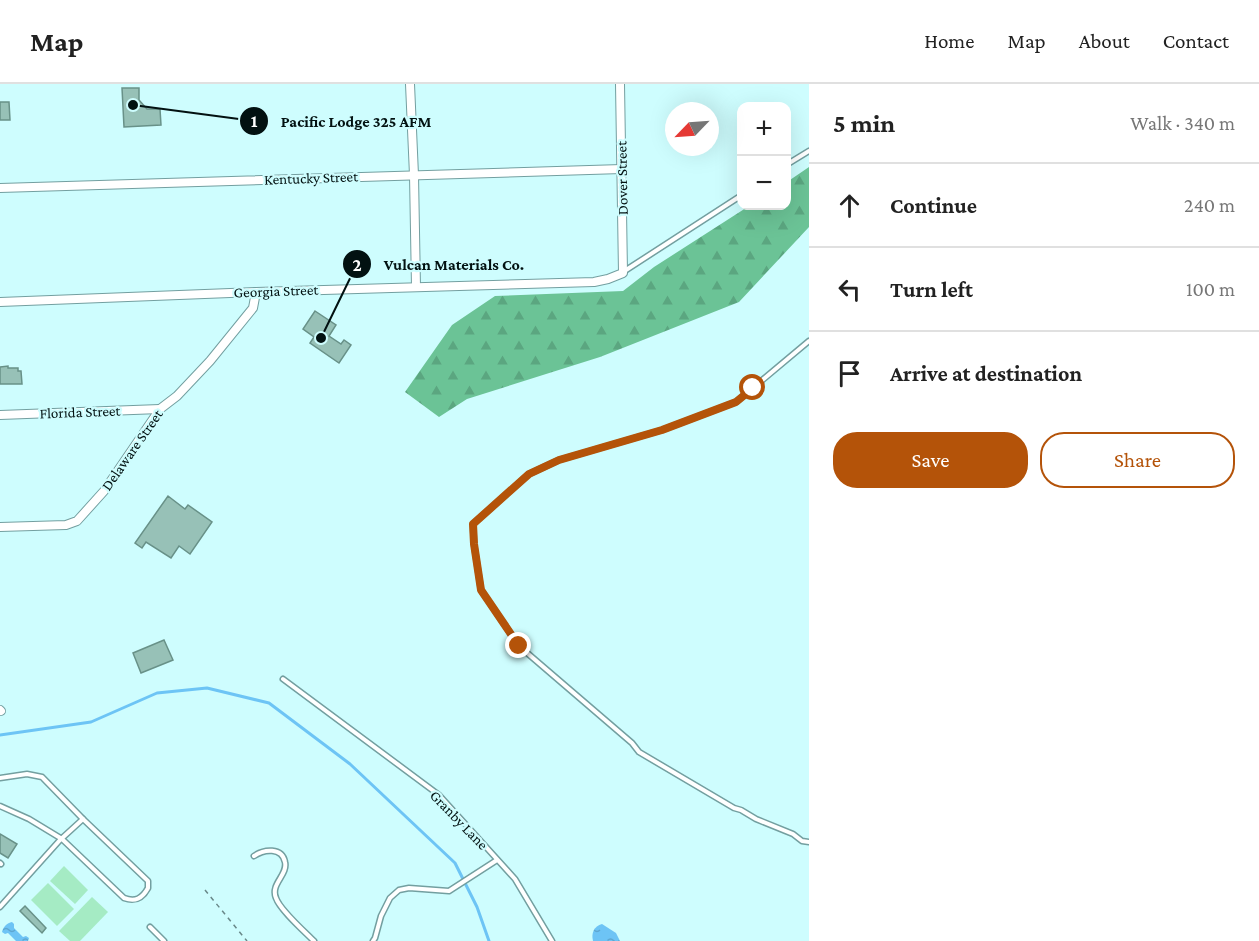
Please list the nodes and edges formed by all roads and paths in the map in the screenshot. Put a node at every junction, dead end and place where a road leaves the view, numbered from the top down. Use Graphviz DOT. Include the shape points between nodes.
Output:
graph roads {
  1 [pos="410,84"];
  2 [pos="620,84"];
  3 [pos="809,151"];
  4 [pos="791,162"];
  5 [pos="622,169"];
  6 [pos="414,175"];
  7 [pos="0,188"];
  8 [pos="737,198"];
  9 [pos="623,273"];
  10 [pos="416,287"];
  11 [pos="256,292"];
  12 [pos="0,302"];
  13 [pos="809,341"];
  14 [pos="160,409"];
  15 [pos="0,415"];
  16 [pos="0,527"];
  17 [pos="283,679"];
  18 [pos="0,778"];
  19 [pos="0,806"];
  20 [pos="83,819"];
  21 [pos="62,839"];
  22 [pos="809,842"];
  23 [pos="254,856"];
  24 [pos="497,860"];
  25 [pos="206,890"];
  26 [pos="1,904"];
  27 [pos="150,927"];
  28 [pos="164,941"];
  29 [pos="247,941"];
  30 [pos="314,941"];
  31 [pos="373,941"];
  32 [pos="552,941"];
  1 -- 6 [label="street"];
  2 -- 5 [label="street, Dover Street"];
  3 -- 4 [label="lane"];
  5 -- 6 [label="street, Kentucky Street"];
  5 -- 9 [label="street, Dover Street"];
  6 -- 7 [label="street, Kentucky Street"];
  6 -- 10 [label="street"];
  8 -- 9 [label="lane"];
  9 -- 10 [label="street, Georgia Street" via="594,282"];
  10 -- 11 [label="street, Georgia Street"];
  11 -- 12 [label="street, Georgia Street"];
  11 -- 14 [label="street, Delaware Street" via="253,308 210,361"];
  13 -- 22 [label="lane" via="736,402 529,474 473,524 481,590 519,646 639,752 734,808"];
  14 -- 15 [label="street, Florida Street"];
  14 -- 16 [label="street, Delaware Street" via="104,491 77,521 66,525"];
  17 -- 24 [label="lane, Granby Lane" via="439,795"];
  18 -- 20 [label="lane" via="27,774 42,777"];
  19 -- 21 [label="lane"];
  20 -- 21 [label="lane"];
  20 -- 21 [label="lane" via="148,881 140,898 124,898"];
  21 -- 26 [label="lane"];
  23 -- 30 [label="lane" via="271,850 285,860 274,889 276,898"];
  24 -- 31 [label="lane" via="449,891 399,890 390,898"];
  24 -- 32 [label="lane, Granby Lane" via="515,879"];
  25 -- 29 [label="path"];
  27 -- 28 [label="lane"];
}
